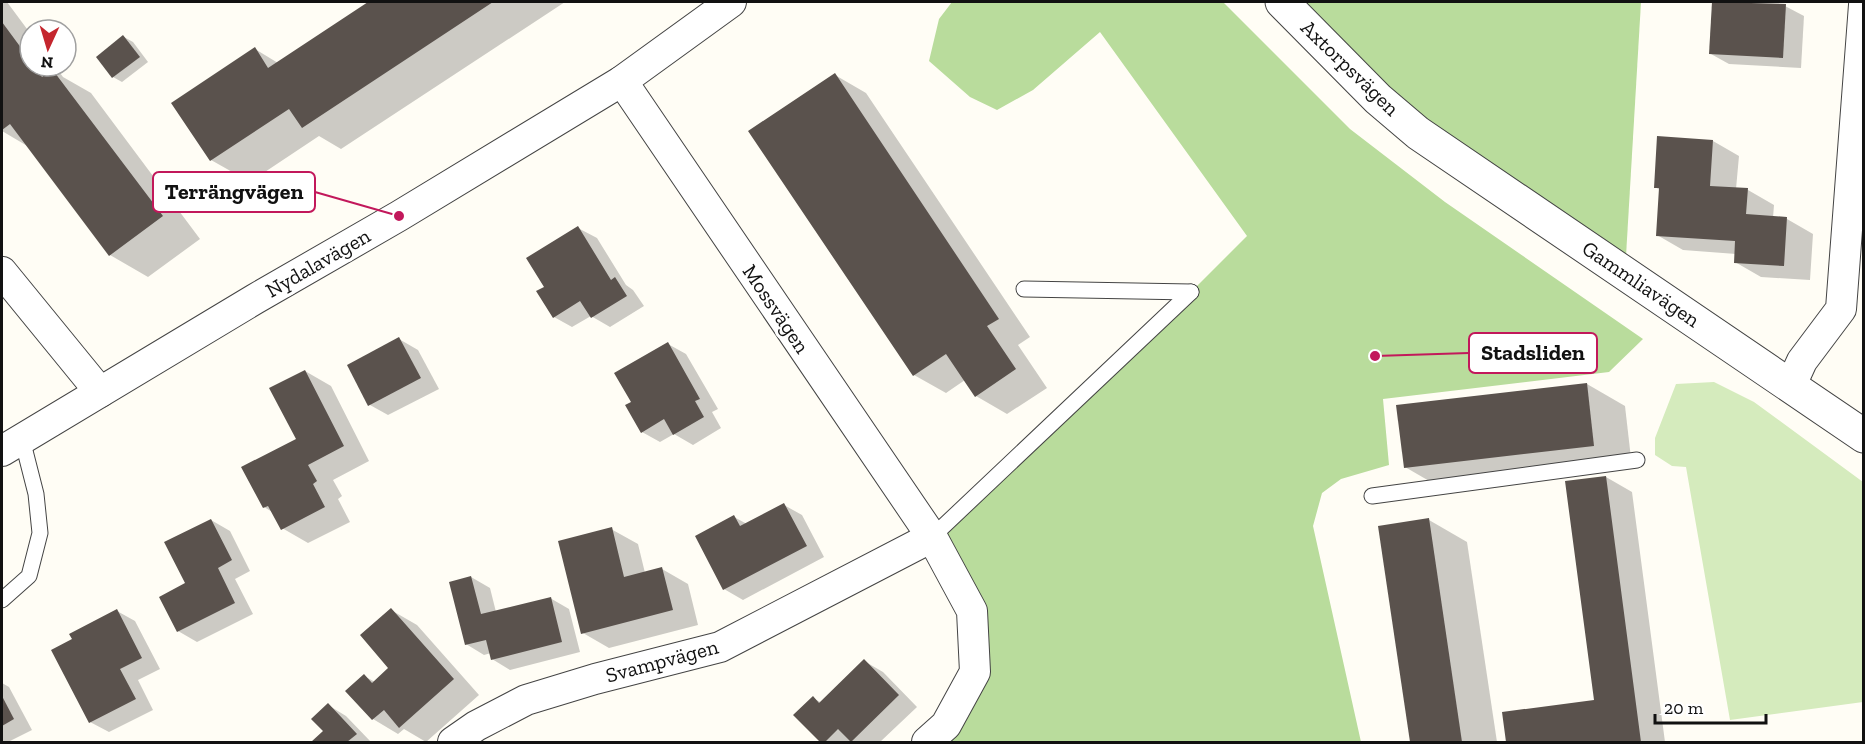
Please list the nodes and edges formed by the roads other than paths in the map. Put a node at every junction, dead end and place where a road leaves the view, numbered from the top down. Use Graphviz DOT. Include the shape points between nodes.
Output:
graph roads {
  1 [pos="730,2"];
  2 [pos="1282,2"];
  3 [pos="1863,4"];
  4 [pos="622,81"];
  5 [pos="1418,132"];
  6 [pos="2,272"];
  7 [pos="1024,289"];
  8 [pos="1791,385"];
  9 [pos="100,392"];
  10 [pos="1863,436"];
  11 [pos="12,445"];
  12 [pos="1637,460"];
  13 [pos="1372,496"];
  14 [pos="932,537"];
  15 [pos="2,600"];
  16 [pos="453,742"];
  17 [pos="927,742"];
  1 -- 4 [label="street, Nydalavägen"];
  2 -- 5 [label="street, Axtorpsvägen" via="1378,99"];
  3 -- 8 [label="street" via="1841,309 1802,361"];
  4 -- 9 [label="street, Nydalavägen"];
  4 -- 14 [label="street, Mossvägen"];
  5 -- 8 [label="street, Gammliavägen"];
  6 -- 9 [label="street"];
  7 -- 14 [label="lane" via="1191,292"];
  8 -- 10 [label="street, Gammliavägen"];
  9 -- 11 [label="street, Nydalavägen"];
  11 -- 15 [label="lane, Nydalavägen" via="36,494 40,532 29,576"];
  12 -- 13 [label="lane"];
  14 -- 16 [label="street, Svampvägen" via="720,647 526,700"];
  14 -- 17 [label="street, Mossvägen" via="972,611 975,672 946,725"];
}
